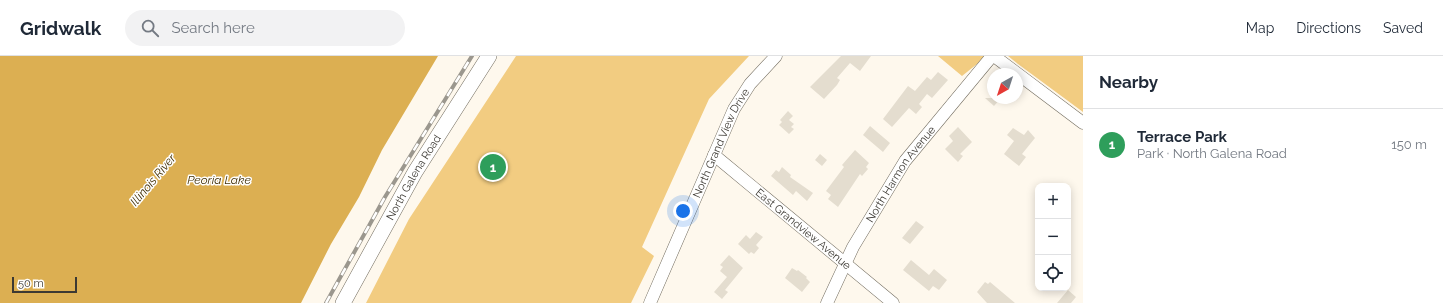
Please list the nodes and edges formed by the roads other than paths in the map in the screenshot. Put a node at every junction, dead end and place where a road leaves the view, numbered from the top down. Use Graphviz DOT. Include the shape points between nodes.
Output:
graph roads {
  1 [pos="489,56"];
  2 [pos="776,56"];
  3 [pos="993,56"];
  4 [pos="1083,123"];
  5 [pos="714,155"];
  6 [pos="845,263"];
  7 [pos="343,303"];
  8 [pos="650,303"];
  9 [pos="827,303"];
  10 [pos="893,303"];
  1 -- 7 [label="main road, North Galena Road" via="415,172"];
  2 -- 5 [label="street, North Grand View Drive" via="742,96"];
  3 -- 4 [label="street"];
  3 -- 6 [label="street, North Harmon Avenue" via="910,153 870,215"];
  5 -- 6 [label="street, East Grandview Avenue"];
  5 -- 8 [label="street, North Grand View Drive"];
  6 -- 9 [label="street, North Harmon Avenue"];
  6 -- 10 [label="street, East Grandview Avenue"];
}
